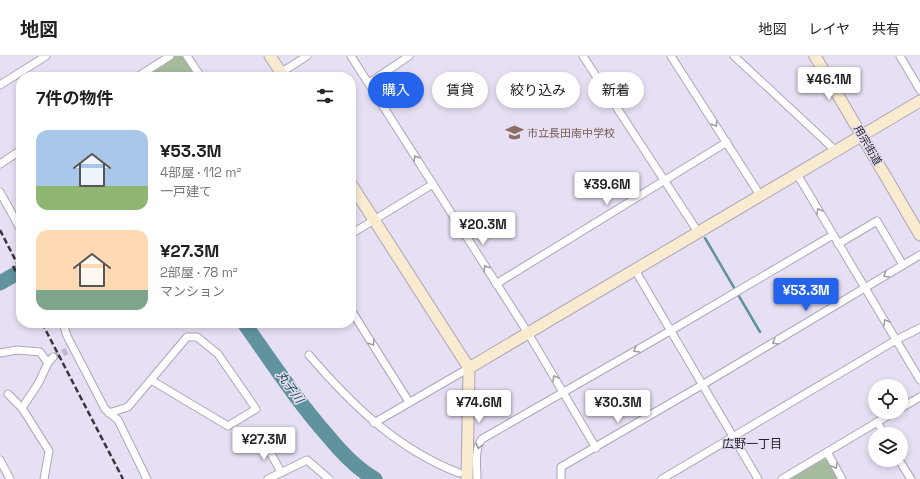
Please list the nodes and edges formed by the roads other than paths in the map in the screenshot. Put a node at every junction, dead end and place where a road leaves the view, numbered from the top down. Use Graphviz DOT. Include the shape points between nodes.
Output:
graph roads {
  1 [pos="46,56"];
  2 [pos="170,56"];
  3 [pos="187,56"];
  4 [pos="270,56"];
  5 [pos="307,56"];
  6 [pos="351,56"];
  7 [pos="409,56"];
  8 [pos="583,56"];
  9 [pos="671,56"];
  10 [pos="734,56"];
  11 [pos="815,56"];
  12 [pos="900,56"];
  13 [pos="21,72"];
  14 [pos="145,72"];
  15 [pos="198,72"];
  16 [pos="278,72"];
  17 [pos="283,72"];
  18 [pos="385,72"];
  19 [pos="16,75"];
  20 [pos="368,82"];
  21 [pos="0,85"];
  22 [pos="920,90"];
  23 [pos="920,101"];
  24 [pos="385,108"];
  25 [pos="862,135"];
  26 [pos="727,142"];
  27 [pos="836,151"];
  28 [pos="16,153"];
  29 [pos="0,164"];
  30 [pos="797,174"];
  31 [pos="665,181"];
  32 [pos="433,184"];
  33 [pos="0,192"];
  34 [pos="356,192"];
  35 [pos="760,195"];
  36 [pos="374,220"];
  37 [pos="16,221"];
  38 [pos="356,231"];
  39 [pos="698,232"];
  40 [pos="833,235"];
  41 [pos="920,235"];
  42 [pos="838,244"];
  43 [pos="920,255"];
  44 [pos="903,265"];
  45 [pos="635,270"];
  46 [pos="496,284"];
  47 [pos="865,288"];
  48 [pos="356,318"];
  49 [pos="64,328"];
  50 [pos="920,328"];
  51 [pos="670,331"];
  52 [pos="528,333"];
  53 [pos="896,340"];
  54 [pos="0,353"];
  55 [pos="309,355"];
  56 [pos="54,358"];
  57 [pos="48,363"];
  58 [pos="468,368"];
  59 [pos="151,380"];
  60 [pos="920,380"];
  61 [pos="702,385"];
  62 [pos="563,392"];
  63 [pos="8,394"];
  64 [pos="920,396"];
  65 [pos="409,402"];
  66 [pos="908,404"];
  67 [pos="22,408"];
  68 [pos="109,413"];
  69 [pos="882,419"];
  70 [pos="877,422"];
  71 [pos="374,423"];
  72 [pos="880,427"];
  73 [pos="732,437"];
  74 [pos="264,441"];
  75 [pos="596,448"];
  76 [pos="827,452"];
  77 [pos="0,460"];
  78 [pos="903,467"];
  79 [pos="281,472"];
  80 [pos="463,476"];
  81 [pos="10,479"];
  82 [pos="44,479"];
  83 [pos="147,479"];
  84 [pos="268,479"];
  85 [pos="329,479"];
  86 [pos="477,479"];
  87 [pos="561,479"];
  88 [pos="662,479"];
  89 [pos="758,479"];
  90 [pos="782,479"];
  91 [pos="842,479"];
  92 [pos="911,479"];
  1 -- 13 [label="street"];
  2 -- 14 [label="street"];
  3 -- 15 [label="street"];
  4 -- 16 [label="street"];
  5 -- 17 [label="street"];
  6 -- 20 [label="street"];
  7 -- 18 [label="street"];
  8 -- 31 [label="street"];
  9 -- 26 [label="street, one-way"];
  10 -- 27 [label="street"];
  11 -- 25 [label="street, 用宗街道"];
  12 -- 22 [label="street"];
  19 -- 21 [label="street"];
  23 -- 25 [label="street"];
  32 -- 24 [label="street, one-way"];
  25 -- 27 [label="street"];
  25 -- 41 [label="street, 用宗街道"];
  26 -- 31 [label="street"];
  26 -- 35 [label="street"];
  27 -- 30 [label="street"];
  28 -- 29 [label="street"];
  30 -- 35 [label="street"];
  40 -- 30 [label="street, one-way"];
  31 -- 39 [label="street"];
  31 -- 46 [label="street"];
  32 -- 36 [label="street"];
  46 -- 32 [label="street, one-way"];
  33 -- 37 [label="street"];
  34 -- 36 [label="street"];
  35 -- 39 [label="street"];
  36 -- 38 [label="street"];
  36 -- 58 [label="street"];
  39 -- 45 [label="street"];
  40 -- 42 [label="street"];
  40 -- 51 [label="street"];
  42 -- 44 [label="street" via="877,221"];
  42 -- 47 [label="street"];
  43 -- 44 [label="street"];
  44 -- 47 [label="street, one-way"];
  45 -- 51 [label="street"];
  45 -- 52 [label="street"];
  46 -- 52 [label="street"];
  53 -- 47 [label="street, one-way"];
  47 -- 61 [label="street, one-way"];
  48 -- 65 [label="street, one-way"];
  49 -- 68 [label="street" via="70,350 104,409"];
  50 -- 53 [label="street"];
  51 -- 61 [label="street"];
  51 -- 62 [label="street, one-way"];
  52 -- 58 [label="street"];
  62 -- 52 [label="street, one-way"];
  53 -- 60 [label="street"];
  53 -- 73 [label="street"];
  54 -- 57 [label="street" via="17,350 40,352"];
  55 -- 71 [label="street"];
  56 -- 57 [label="street"];
  57 -- 67 [label="street"];
  58 -- 65 [label="street"];
  58 -- 80 [label="street"];
  59 -- 59 [label="street" via="228,426 256,409 218,354 197,336 187,337"];
  59 -- 68 [label="street" via="128,407"];
  61 -- 73 [label="street"];
  61 -- 75 [label="street"];
  62 -- 75 [label="street"];
  62 -- 86 [label="street, one-way" via="482,439 478,451"];
  63 -- 67 [label="street"];
  64 -- 66 [label="street"];
  65 -- 71 [label="street"];
  67 -- 82 [label="street" via="48,451"];
  68 -- 83 [label="street" via="118,420"];
  69 -- 70 [label="street"];
  70 -- 72 [label="street"];
  70 -- 76 [label="street"];
  71 -- 80 [label="street" via="412,450"];
  73 -- 88 [label="street"];
  73 -- 89 [label="street"];
  74 -- 79 [label="street"];
  75 -- 87 [label="street" via="561,468"];
  76 -- 90 [label="street"];
  76 -- 91 [label="street, one-way"];
  77 -- 81 [label="street"];
  78 -- 92 [label="street"];
  79 -- 84 [label="street"];
  79 -- 85 [label="street" via="307,460"];
}
